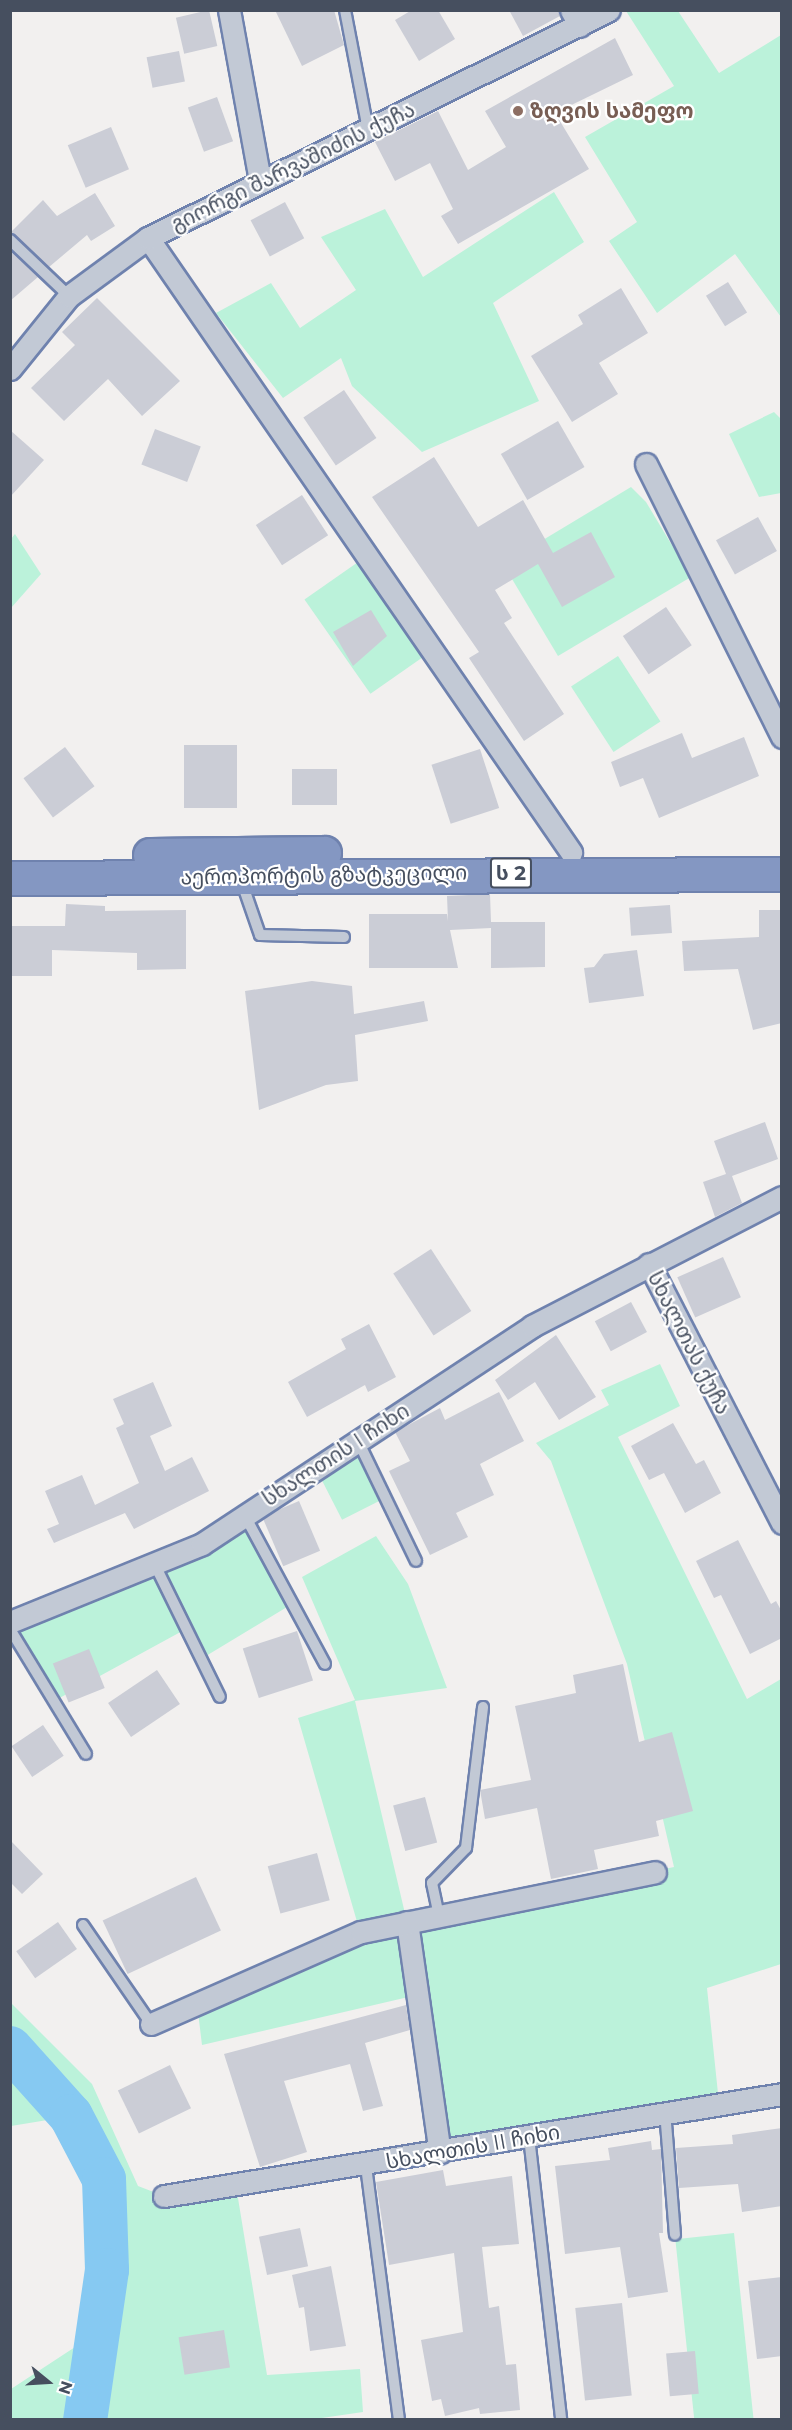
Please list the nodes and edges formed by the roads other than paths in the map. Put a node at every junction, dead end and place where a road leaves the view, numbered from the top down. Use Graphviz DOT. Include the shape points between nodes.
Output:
graph roads {
  1 [pos="229,10"];
  2 [pos="345,10"];
  3 [pos="609,10"];
  4 [pos="576,18"];
  5 [pos="368,130"];
  6 [pos="260,180"];
  7 [pos="148,238"];
  8 [pos="10,240"];
  9 [pos="69,296"];
  10 [pos="10,369"];
  11 [pos="646,464"];
  12 [pos="782,737"];
  13 [pos="571,852"];
  14 [pos="782,853"];
  15 [pos="10,856"];
  16 [pos="782,874"];
  17 [pos="240,877"];
  18 [pos="10,878"];
  19 [pos="344,937"];
  20 [pos="782,1197"];
  21 [pos="649,1264"];
  22 [pos="358,1440"];
  23 [pos="245,1516"];
  24 [pos="782,1523"];
  25 [pos="416,1561"];
  26 [pos="154,1563"];
  27 [pos="10,1622"];
  28 [pos="10,1629"];
  29 [pos="325,1664"];
  30 [pos="220,1697"];
  31 [pos="483,1707"];
  32 [pos="86,1754"];
  33 [pos="655,1872"];
  34 [pos="439,1916"];
  35 [pos="407,1922"];
  36 [pos="83,1925"];
  37 [pos="151,2024"];
  38 [pos="782,2094"];
  39 [pos="665,2110"];
  40 [pos="530,2137"];
  41 [pos="440,2153"];
  42 [pos="366,2166"];
  43 [pos="164,2196"];
  44 [pos="675,2235"];
  45 [pos="399,2420"];
  46 [pos="561,2420"];
  1 -- 6 [label="street"];
  2 -- 5 [label="lane"];
  3 -- 4 [label="street, გიორგი შარვაშიძის ქუჩა"];
  4 -- 5 [label="street, გიორგი შარვაშიძის ქუჩა"];
  5 -- 6 [label="street, გიორგი შარვაშიძის ქუჩა"];
  6 -- 7 [label="street, გიორგი შარვაშიძის ქუჩა"];
  7 -- 9 [label="street, გიორგი შარვაშიძის ქუჩა"];
  7 -- 13 [label="street"];
  8 -- 9 [label="lane"];
  9 -- 10 [label="street, გიორგი შარვაშიძის ქუჩა"];
  11 -- 12 [label="street"];
  13 -- 14 [label="highway, აეროპორტის გზატკეცილი / ს 2"];
  13 -- 15 [label="highway, აეროპორტის გზატკეცილი / ს 2"];
  16 -- 17 [label="highway, აეროპორტის გზატკეცილი / ს 2"];
  17 -- 18 [label="highway, აეროპორტის გზატკეცილი / ს 2"];
  17 -- 19 [label="lane" via="252,924 260,935"];
  20 -- 21 [label="street, სხალთას ქუჩა"];
  21 -- 22 [label="street, სხალთის I ჩიხი" via="532,1326"];
  21 -- 24 [label="street, სხალთას ქუჩა"];
  22 -- 23 [label="street, სხალთის I ჩიხი"];
  22 -- 25 [label="lane"];
  23 -- 26 [label="street, სხალთის I ჩიხი" via="202,1544"];
  23 -- 29 [label="lane"];
  26 -- 27 [label="street, სხალთის I ჩიხი"];
  26 -- 30 [label="lane"];
  28 -- 32 [label="lane"];
  31 -- 34 [label="lane" via="466,1848 432,1883"];
  33 -- 34 [label="street"];
  34 -- 35 [label="street"];
  35 -- 37 [label="street" via="361,1932"];
  35 -- 41 [label="street"];
  36 -- 37 [label="lane"];
  38 -- 39 [label="street, სხალთის II ჩიხი"];
  39 -- 40 [label="street, სხალთის II ჩიხი"];
  39 -- 44 [label="lane"];
  40 -- 41 [label="street, სხალთის II ჩიხი"];
  40 -- 46 [label="lane"];
  41 -- 42 [label="street, სხალთის II ჩიხი"];
  42 -- 43 [label="street, სხალთის II ჩიხი"];
  42 -- 45 [label="lane"];
}
